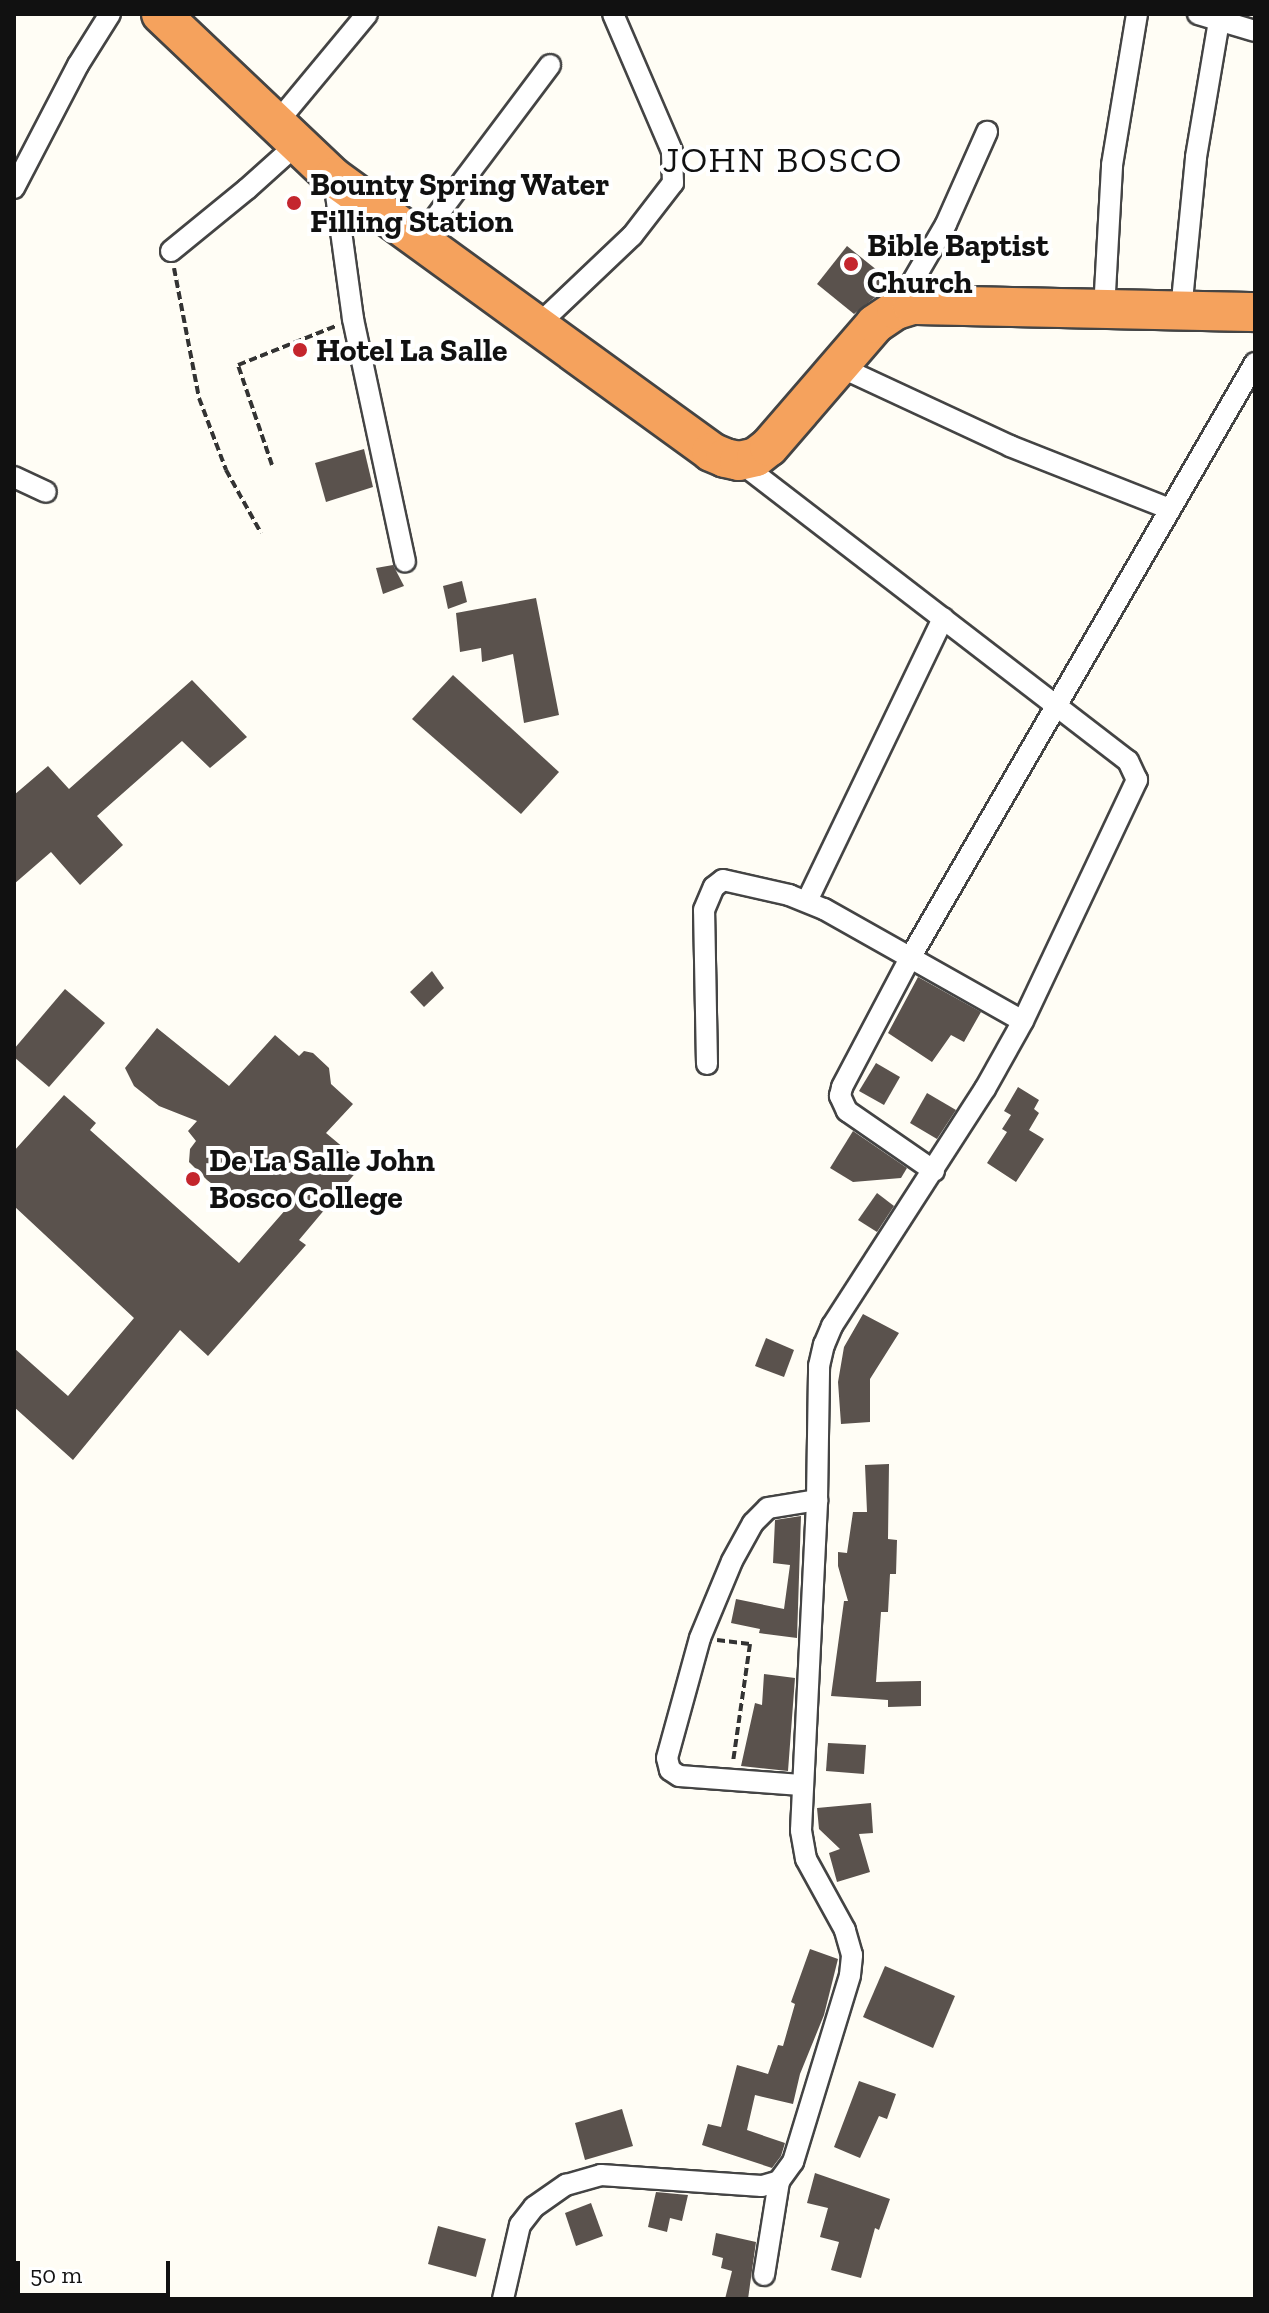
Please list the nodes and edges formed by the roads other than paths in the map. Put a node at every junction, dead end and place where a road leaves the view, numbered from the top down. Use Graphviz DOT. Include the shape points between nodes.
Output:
graph roads {
  1 [pos="110,14"];
  2 [pos="161,14"];
  3 [pos="367,14"];
  4 [pos="613,14"];
  5 [pos="1137,14"];
  6 [pos="1198,14"];
  7 [pos="1219,21"];
  8 [pos="1255,31"];
  9 [pos="550,65"];
  10 [pos="987,132"];
  11 [pos="285,135"];
  12 [pos="333,177"];
  13 [pos="14,188"];
  14 [pos="418,241"];
  15 [pos="171,251"];
  16 [pos="896,310"];
  17 [pos="1104,310"];
  18 [pos="1181,311"];
  19 [pos="1255,312"];
  20 [pos="537,326"];
  21 [pos="1255,363"];
  22 [pos="838,366"];
  23 [pos="739,461"];
  24 [pos="14,477"];
  25 [pos="46,492"];
  26 [pos="1170,509"];
  27 [pos="405,561"];
  28 [pos="943,618"];
  29 [pos="1056,707"];
  30 [pos="807,901"];
  31 [pos="910,958"];
  32 [pos="1023,1021"];
  33 [pos="707,1064"];
  34 [pos="934,1171"];
  35 [pos="817,1500"];
  36 [pos="801,1785"];
  37 [pos="779,2181"];
  38 [pos="764,2275"];
  39 [pos="503,2299"];
  1 -- 13 [label="street"];
  2 -- 11 [label="highway"];
  3 -- 11 [label="street"];
  4 -- 20 [label="street" via="672,151 673,183 632,236"];
  5 -- 17 [label="street" via="1112,165"];
  6 -- 7 [label="street"];
  7 -- 8 [label="street"];
  7 -- 18 [label="street" via="1196,157"];
  9 -- 14 [label="street"];
  10 -- 16 [label="street" via="946,224"];
  11 -- 12 [label="highway"];
  11 -- 15 [label="street"];
  12 -- 14 [label="highway"];
  12 -- 27 [label="street" via="353,319"];
  14 -- 20 [label="highway"];
  16 -- 17 [label="highway" via="929,303"];
  16 -- 22 [label="highway" via="875,324"];
  17 -- 18 [label="highway"];
  18 -- 19 [label="highway"];
  20 -- 23 [label="highway" via="711,452"];
  21 -- 26 [label="street"];
  22 -- 23 [label="highway" via="769,447"];
  22 -- 26 [label="street" via="1010,446"];
  23 -- 28 [label="street"];
  24 -- 25 [label="street"];
  26 -- 29 [label="street"];
  28 -- 29 [label="street"];
  28 -- 30 [label="street"];
  29 -- 31 [label="street"];
  29 -- 32 [label="street" via="1128,761 1137,780"];
  30 -- 31 [label="street"];
  30 -- 33 [label="street" via="723,880 706,899"];
  31 -- 32 [label="street"];
  31 -- 34 [label="street" via="840,1096 847,1111"];
  32 -- 34 [label="street"];
  34 -- 35 [label="street" via="824,1345 819,1366"];
  35 -- 36 [label="street"];
  35 -- 36 [label="street" via="760,1513 732,1561 700,1638 667,1765 679,1776"];
  36 -- 37 [label="street" via="801,1843 852,1955 793,2162"];
  37 -- 38 [label="street"];
  37 -- 39 [label="street" via="762,2186 601,2175 566,2185 534,2207 520,2225"];
}
